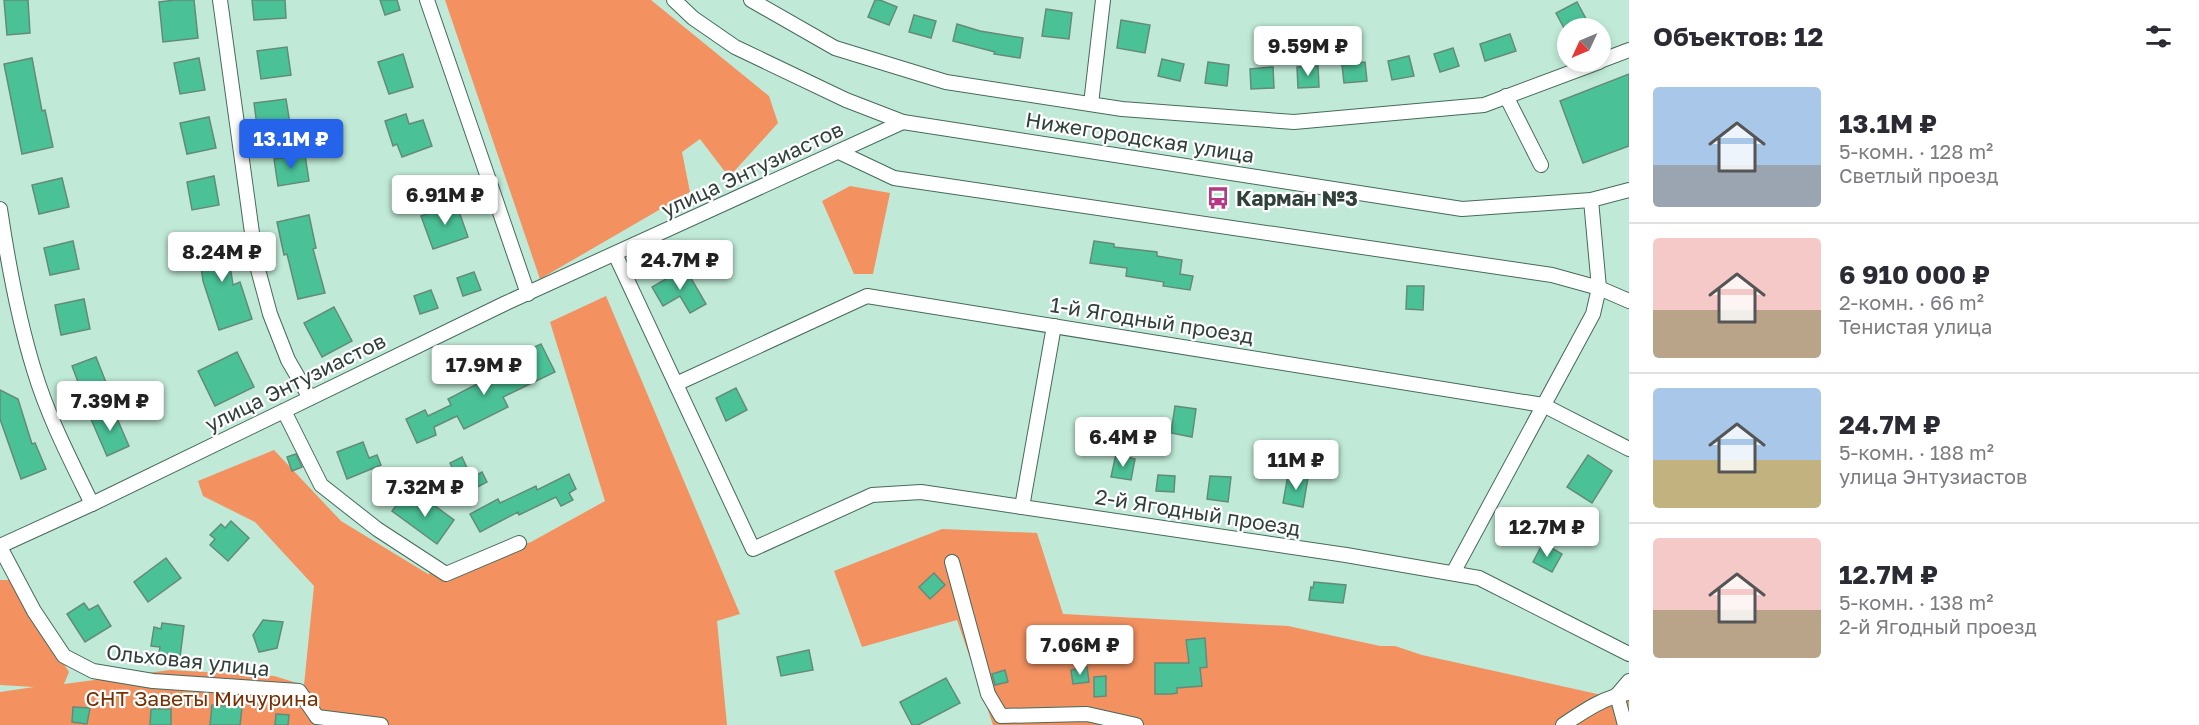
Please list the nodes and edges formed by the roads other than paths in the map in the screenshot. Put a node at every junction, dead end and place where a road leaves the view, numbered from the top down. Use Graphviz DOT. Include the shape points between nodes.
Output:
graph roads {
  1 [pos="220,0"];
  2 [pos="427,0"];
  3 [pos="674,0"];
  4 [pos="751,0"];
  5 [pos="1103,0"];
  6 [pos="1629,50"];
  7 [pos="1611,57"];
  8 [pos="1570,72"];
  9 [pos="1506,96"];
  10 [pos="1091,104"];
  11 [pos="903,122"];
  12 [pos="839,152"];
  13 [pos="1541,165"];
  14 [pos="1629,190"];
  15 [pos="1591,200"];
  16 [pos="0,209"];
  17 [pos="615,254"];
  18 [pos="1599,288"];
  19 [pos="528,294"];
  20 [pos="1629,301"];
  21 [pos="1054,326"];
  22 [pos="676,384"];
  23 [pos="310,398"];
  24 [pos="1544,405"];
  25 [pos="284,411"];
  26 [pos="1629,449"];
  27 [pos="92,504"];
  28 [pos="1022,507"];
  29 [pos="519,543"];
  30 [pos="0,547"];
  31 [pos="952,562"];
  32 [pos="1453,573"];
  33 [pos="1629,654"];
  34 [pos="1629,681"];
  35 [pos="1625,696"];
  36 [pos="317,721"];
  37 [pos="381,725"];
  38 [pos="1136,725"];
  39 [pos="1563,725"];
  40 [pos="1625,725"];
  1 -- 23 [label="street" via="256,262 270,314"];
  2 -- 19 [label="street"];
  3 -- 11 [label="street, Нижегородская улица" via="735,47 846,100"];
  4 -- 10 [label="street" via="835,48 946,82"];
  5 -- 10 [label="street"];
  6 -- 7 [label="street"];
  8 -- 9 [label="street"];
  9 -- 10 [label="street" via="1484,105 1294,122"];
  9 -- 13 [label="street"];
  11 -- 12 [label="street, улица Энтузиастов"];
  11 -- 15 [label="street, Нижегородская улица" via="1462,209"];
  12 -- 17 [label="street, улица Энтузиастов"];
  12 -- 18 [label="street" via="894,178 1552,275"];
  14 -- 15 [label="street, Нижегородская улица"];
  15 -- 18 [label="street"];
  16 -- 27 [label="street" via="18,310 34,372 61,441"];
  17 -- 19 [label="street, улица Энтузиастов"];
  17 -- 22 [label="street"];
  18 -- 20 [label="street"];
  18 -- 24 [label="street" via="1593,314"];
  19 -- 23 [label="street, улица Энтузиастов"];
  21 -- 22 [label="street, 1-й Ягодный проезд" via="867,296"];
  21 -- 24 [label="street, 1-й Ягодный проезд"];
  21 -- 28 [label="street"];
  22 -- 28 [label="street, 2-й Ягодный проезд" via="753,549 872,495 921,492"];
  23 -- 25 [label="street, улица Энтузиастов"];
  24 -- 26 [label="street, 1-й Ягодный проезд"];
  24 -- 32 [label="street"];
  25 -- 27 [label="street, улица Энтузиастов"];
  25 -- 29 [label="street" via="321,485 377,529 446,574"];
  27 -- 30 [label="street, улица Энтузиастов"];
  28 -- 32 [label="street, 2-й Ягодный проезд"];
  30 -- 36 [label="street, Ольховая улица" via="34,611 64,656 93,671 153,681 299,691"];
  31 -- 38 [label="street" via="988,694 1000,716 1087,714"];
  32 -- 33 [label="street, 2-й Ягодный проезд" via="1479,578"];
  34 -- 35 [label="street"];
  35 -- 39 [label="street" via="1587,709"];
  35 -- 40 [label="street"];
  36 -- 37 [label="street"];
}
